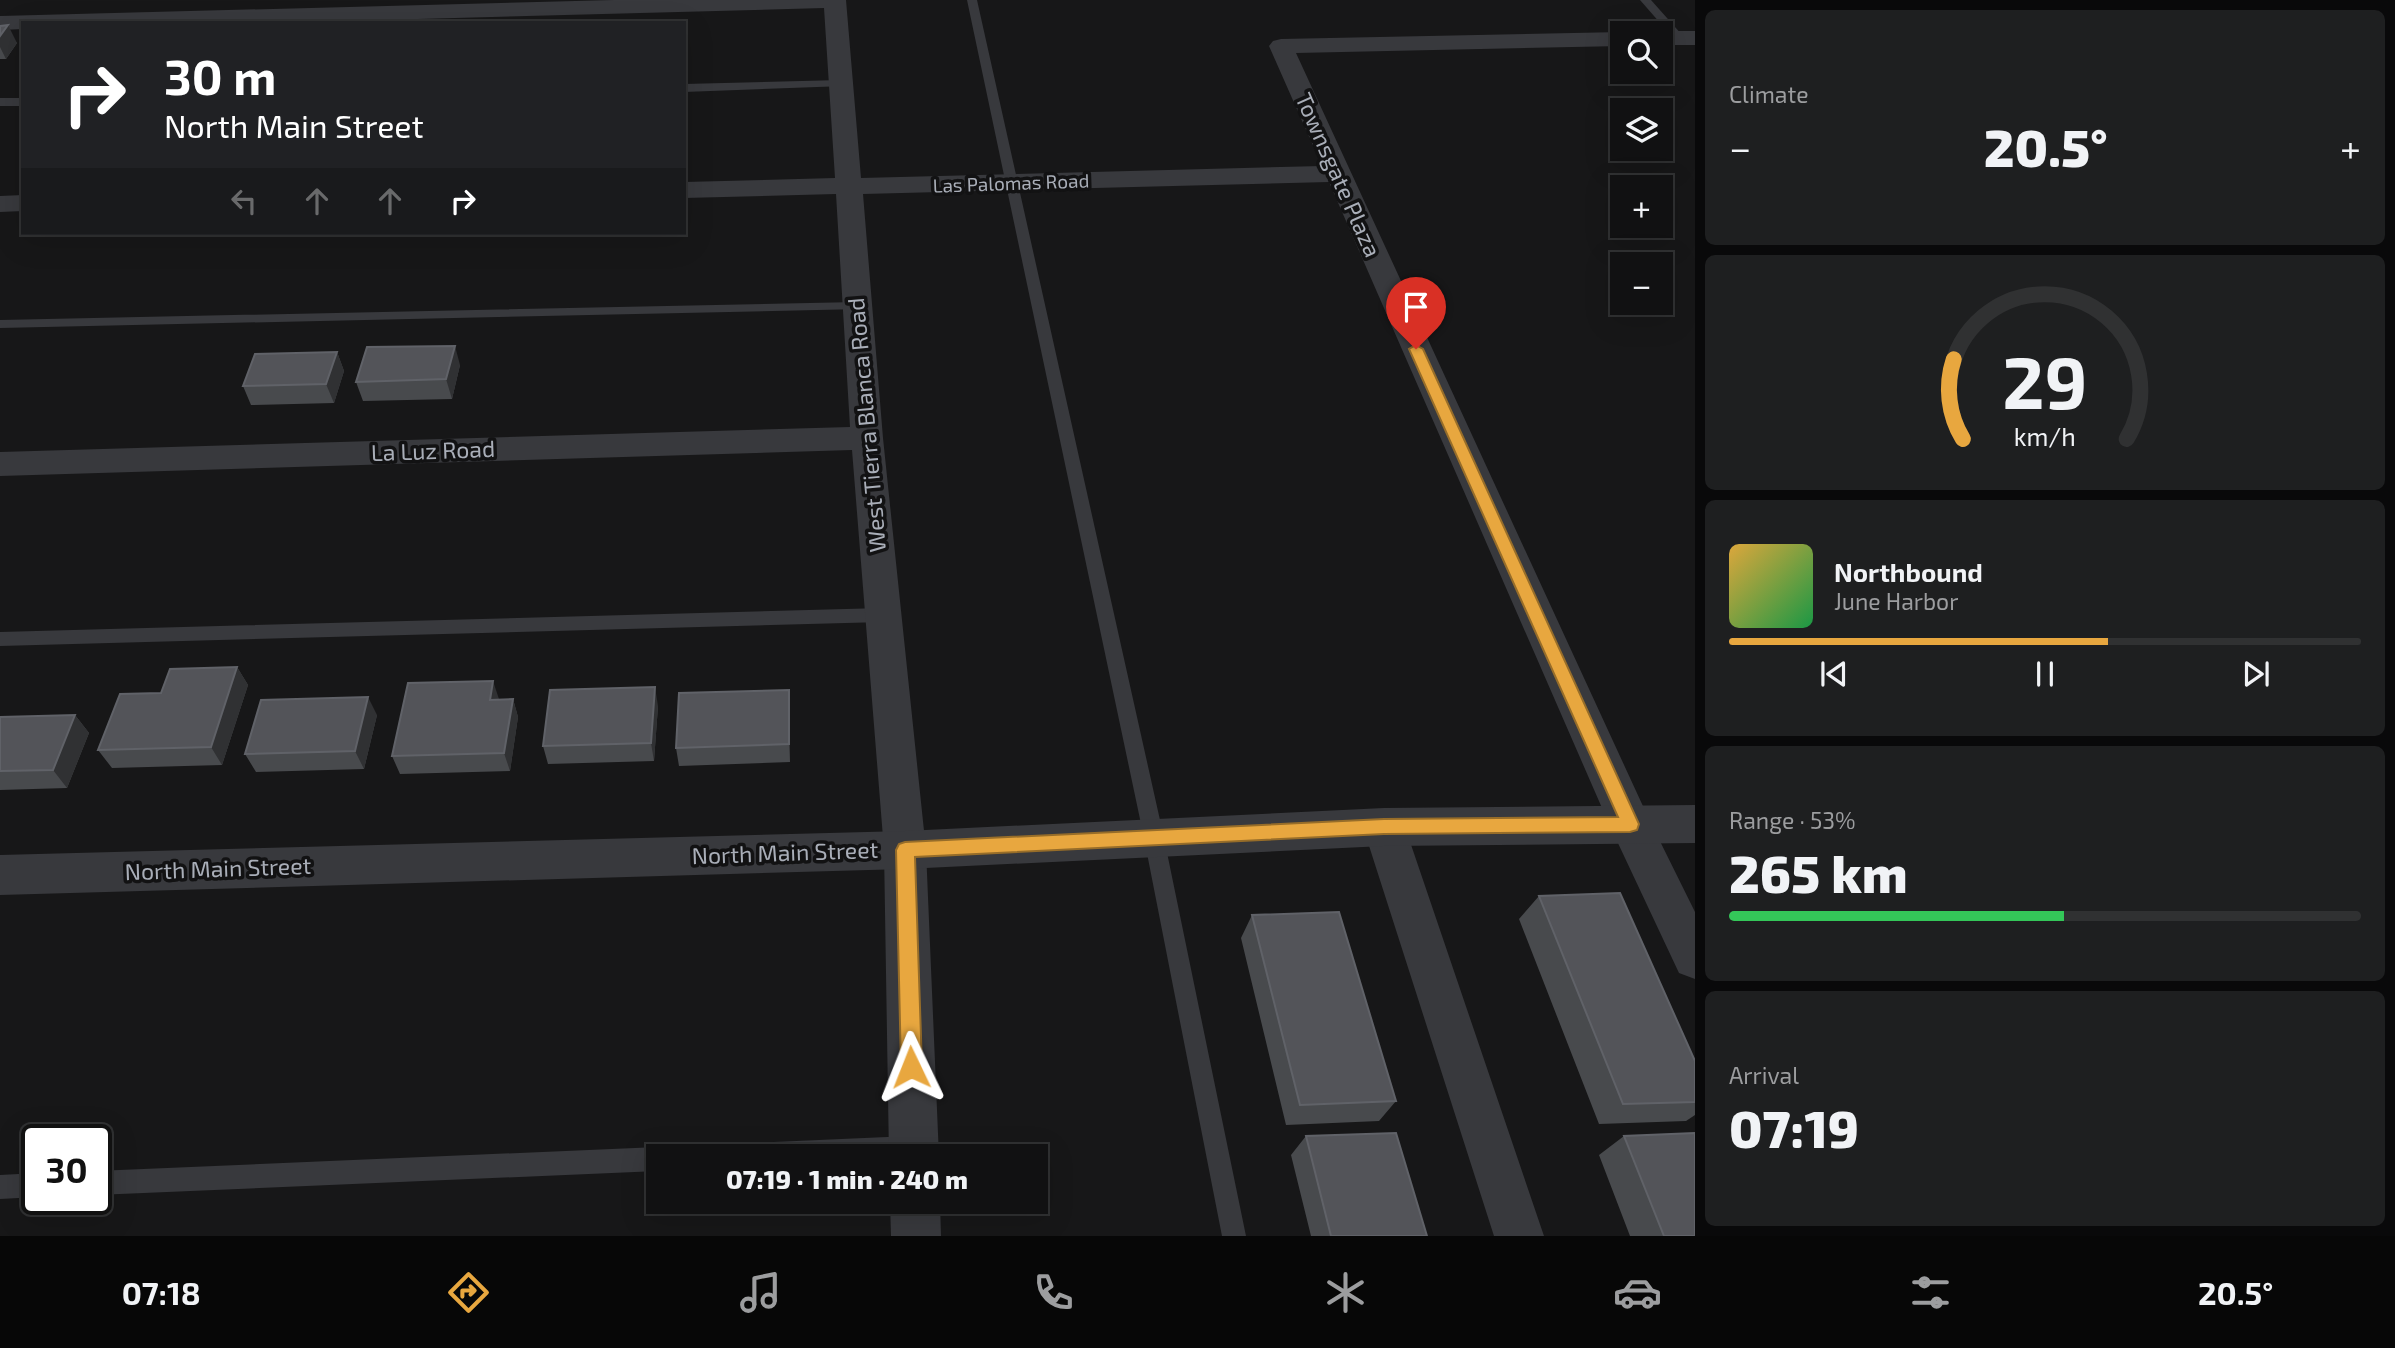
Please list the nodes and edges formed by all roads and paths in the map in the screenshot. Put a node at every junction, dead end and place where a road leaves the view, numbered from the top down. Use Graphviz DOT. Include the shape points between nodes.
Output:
graph roads {
  1 [pos="972,0"];
  2 [pos="1645,0"];
  3 [pos="835,1"];
  4 [pos="76,21"];
  5 [pos="21,22"];
  6 [pos="0,23"];
  7 [pos="1678,38"];
  8 [pos="1610,39"];
  9 [pos="841,84"];
  10 [pos="686,88"];
  11 [pos="0,102"];
  12 [pos="21,102"];
  13 [pos="1337,174"];
  14 [pos="1013,183"];
  15 [pos="849,187"];
  16 [pos="686,190"];
  17 [pos="21,203"];
  18 [pos="0,204"];
  19 [pos="857,306"];
  20 [pos="0,324"];
  21 [pos="867,438"];
  22 [pos="0,464"];
  23 [pos="883,615"];
  24 [pos="0,639"];
  25 [pos="1630,824"];
  26 [pos="1695,824"];
  27 [pos="1384,827"];
  28 [pos="1154,838"];
  29 [pos="905,850"];
  30 [pos="0,875"];
  31 [pos="1695,958"];
  32 [pos="914,1144"];
  33 [pos="646,1160"];
  34 [pos="112,1182"];
  35 [pos="21,1186"];
  36 [pos="0,1187"];
  37 [pos="915,1214"];
  38 [pos="916,1236"];
  39 [pos="1234,1236"];
  40 [pos="1519,1236"];
  1 -- 14 [label="lane"];
  2 -- 7 [label="lane"];
  3 -- 4 [label="street"];
  3 -- 9 [label="street, West Tierra Blanca Road"];
  5 -- 6 [label="street"];
  8 -- 13 [label="street, Townsgate Plaza" via="1281,46"];
  9 -- 10 [label="lane"];
  9 -- 15 [label="street, West Tierra Blanca Road"];
  11 -- 12 [label="lane"];
  13 -- 14 [label="street, Las Palomas Road"];
  13 -- 25 [label="street, Townsgate Plaza"];
  14 -- 15 [label="street, Las Palomas Road"];
  14 -- 28 [label="lane"];
  15 -- 16 [label="street, Las Palomas Road"];
  15 -- 19 [label="street, West Tierra Blanca Road"];
  17 -- 18 [label="street"];
  19 -- 20 [label="lane"];
  19 -- 21 [label="street, West Tierra Blanca Road"];
  21 -- 22 [label="street, La Luz Road"];
  21 -- 23 [label="street, West Tierra Blanca Road"];
  23 -- 24 [label="lane"];
  23 -- 29 [label="street, West Tierra Blanca Road"];
  25 -- 26 [label="street, North Main Street"];
  25 -- 27 [label="street, North Main Street"];
  25 -- 31 [label="street, Townsgate Plaza"];
  27 -- 28 [label="street, North Main Street"];
  27 -- 40 [label="street"];
  28 -- 29 [label="street, North Main Street"];
  28 -- 39 [label="lane"];
  29 -- 30 [label="street, North Main Street"];
  29 -- 32 [label="street, West Tierra Blanca Road"];
  33 -- 34 [label="lane"];
  35 -- 36 [label="lane"];
  37 -- 38 [label="street"];
}
